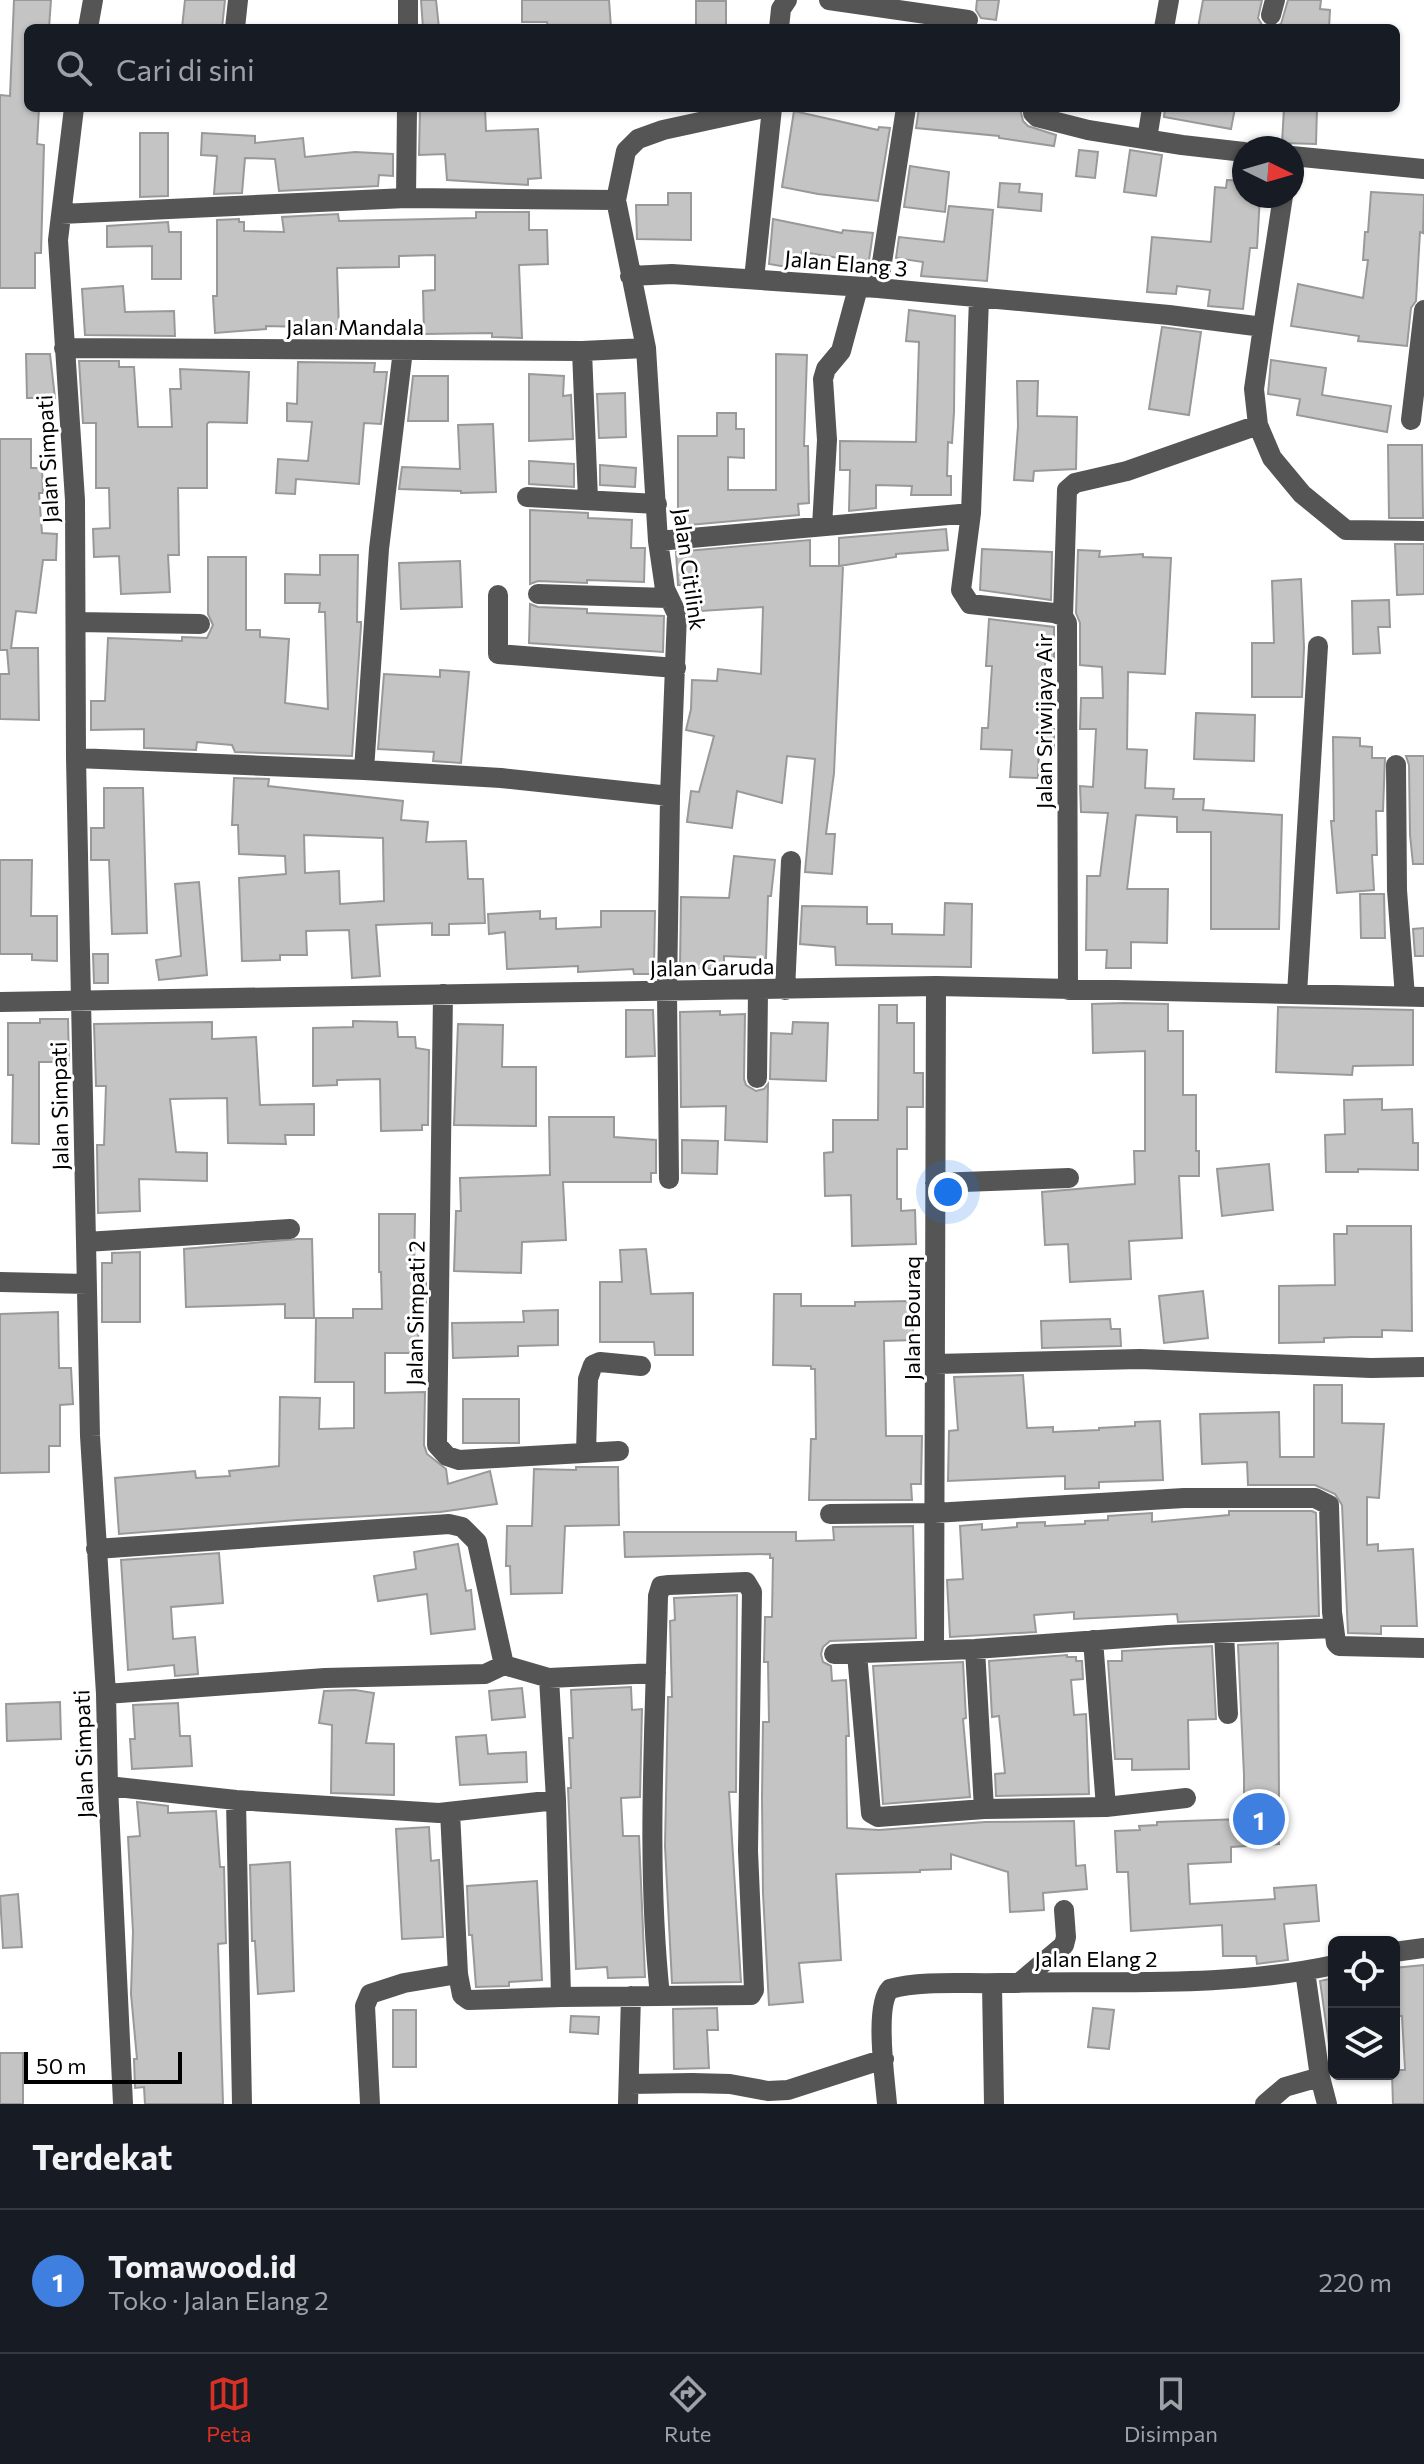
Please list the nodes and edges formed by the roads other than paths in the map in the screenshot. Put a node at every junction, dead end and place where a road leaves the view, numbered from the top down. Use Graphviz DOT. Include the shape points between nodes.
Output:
graph roads {
  1 [pos="93,0"];
  2 [pos="238,0"];
  3 [pos="408,0"];
  4 [pos="787,0"];
  5 [pos="829,0"];
  6 [pos="1169,0"];
  7 [pos="921,13"];
  8 [pos="968,20"];
  9 [pos="89,24"];
  10 [pos="235,24"];
  11 [pos="408,24"];
  12 [pos="779,24"];
  13 [pos="1165,24"];
  14 [pos="74,112"];
  15 [pos="407,112"];
  16 [pos="746,112"];
  17 [pos="772,112"];
  18 [pos="905,112"];
  19 [pos="1033,112"];
  20 [pos="1151,112"];
  21 [pos="1147,139"];
  22 [pos="1232,150"];
  23 [pos="1304,157"];
  24 [pos="1424,169"];
  25 [pos="406,198"];
  26 [pos="616,200"];
  27 [pos="1281,208"];
  28 [pos="61,214"];
  29 [pos="630,276"];
  30 [pos="754,279"];
  31 [pos="868,288"];
  32 [pos="979,299"];
  33 [pos="1424,310"];
  34 [pos="1263,327"];
  35 [pos="64,348"];
  36 [pos="646,348"];
  37 [pos="403,350"];
  38 [pos="582,351"];
  39 [pos="1411,420"];
  40 [pos="1258,425"];
  41 [pos="527,497"];
  42 [pos="588,499"];
  43 [pos="657,504"];
  44 [pos="971,513"];
  45 [pos="822,526"];
  46 [pos="1424,531"];
  47 [pos="658,541"];
  48 [pos="538,594"];
  49 [pos="498,595"];
  50 [pos="667,598"];
  51 [pos="1063,616"];
  52 [pos="76,622"];
  53 [pos="200,624"];
  54 [pos="1318,646"];
  55 [pos="676,668"];
  56 [pos="76,758"];
  57 [pos="1396,765"];
  58 [pos="364,770"];
  59 [pos="670,796"];
  60 [pos="791,861"];
  61 [pos="936,986"];
  62 [pos="785,990"];
  63 [pos="1068,990"];
  64 [pos="758,991"];
  65 [pos="667,992"];
  66 [pos="443,994"];
  67 [pos="1297,994"];
  68 [pos="1415,997"];
  69 [pos="80,1000"];
  70 [pos="0,1002"];
  71 [pos="757,1078"];
  72 [pos="1069,1178"];
  73 [pos="669,1179"];
  74 [pos="935,1183"];
  75 [pos="290,1229"];
  76 [pos="86,1242"];
  77 [pos="0,1282"];
  78 [pos="87,1284"];
  79 [pos="935,1364"];
  80 [pos="641,1366"];
  81 [pos="1424,1367"];
  82 [pos="619,1451"];
  83 [pos="586,1453"];
  84 [pos="934,1513"];
  85 [pos="830,1514"];
  86 [pos="96,1549"];
  87 [pos="1333,1628"];
  88 [pos="1224,1633"];
  89 [pos="1093,1640"];
  90 [pos="1424,1648"];
  91 [pos="975,1649"];
  92 [pos="934,1650"];
  93 [pos="834,1654"];
  94 [pos="857,1654"];
  95 [pos="504,1665"];
  96 [pos="656,1673"];
  97 [pos="549,1678"];
  98 [pos="106,1694"];
  99 [pos="1228,1714"];
  100 [pos="108,1786"];
  101 [pos="1186,1798"];
  102 [pos="236,1800"];
  103 [pos="556,1800"];
  104 [pos="1106,1807"];
  105 [pos="984,1809"];
  106 [pos="450,1812"];
  107 [pos="1064,1910"];
  108 [pos="1424,1948"];
  109 [pos="1400,1951"];
  110 [pos="1328,1966"];
  111 [pos="1305,1971"];
  112 [pos="458,1974"];
  113 [pos="1019,1983"];
  114 [pos="992,1984"];
  115 [pos="631,1996"];
  116 [pos="660,1996"];
  117 [pos="561,1997"];
  118 [pos="884,2059"];
  119 [pos="1320,2077"];
  120 [pos="629,2094"];
  121 [pos="123,2104"];
  122 [pos="242,2104"];
  123 [pos="370,2104"];
  124 [pos="887,2104"];
  125 [pos="994,2104"];
  126 [pos="1265,2104"];
  127 [pos="1327,2104"];
  1 -- 9 [label="street"];
  2 -- 10 [label="street"];
  3 -- 11 [label="street"];
  4 -- 12 [label="street"];
  5 -- 7 [label="street"];
  6 -- 13 [label="street"];
  7 -- 8 [label="street"];
  14 -- 28 [label="street, Jalan Simpati"];
  15 -- 25 [label="street"];
  16 -- 26 [label="street, Jalan Citilink" via="638,139 626,151"];
  17 -- 30 [label="street"];
  18 -- 31 [label="street"];
  19 -- 21 [label="street" via="1065,125"];
  20 -- 21 [label="street"];
  21 -- 22 [label="street"];
  23 -- 24 [label="street"];
  25 -- 26 [label="street"];
  25 -- 28 [label="street"];
  26 -- 29 [label="street, Jalan Citilink"];
  27 -- 34 [label="street"];
  28 -- 35 [label="street, Jalan Simpati"];
  29 -- 30 [label="street, Jalan Elang 3"];
  29 -- 36 [label="street, Jalan Citilink"];
  30 -- 31 [label="street, Jalan Elang 3"];
  31 -- 32 [label="street, Jalan Elang 3"];
  31 -- 45 [label="street" via="823,379 827,440"];
  32 -- 34 [label="street, Jalan Elang 3"];
  32 -- 44 [label="street, Jalan Sriwijaya Air"];
  33 -- 39 [label="street"];
  34 -- 40 [label="street" via="1254,389"];
  35 -- 37 [label="street, Jalan Mandala"];
  35 -- 52 [label="street, Jalan Simpati" via="75,500"];
  36 -- 38 [label="street, Jalan Mandala"];
  36 -- 43 [label="street, Jalan Citilink"];
  37 -- 38 [label="street, Jalan Mandala"];
  37 -- 58 [label="street" via="379,549"];
  38 -- 42 [label="street"];
  40 -- 46 [label="street" via="1272,458 1302,494 1346,530"];
  40 -- 51 [label="street" via="1127,471 1075,483 1067,490"];
  41 -- 42 [label="street"];
  42 -- 43 [label="street"];
  43 -- 47 [label="street, Jalan Citilink"];
  44 -- 45 [label="street"];
  44 -- 51 [label="street, Jalan Sriwijaya Air" via="961,590 970,604"];
  45 -- 47 [label="street"];
  47 -- 50 [label="street, Jalan Citilink"];
  48 -- 50 [label="street"];
  49 -- 55 [label="street" via="498,654"];
  50 -- 55 [label="street, Jalan Citilink" via="677,614"];
  51 -- 63 [label="street, Jalan Sriwijaya Air"];
  52 -- 53 [label="street"];
  52 -- 56 [label="street, Jalan Simpati"];
  54 -- 67 [label="street"];
  55 -- 59 [label="street, Jalan Citilink"];
  56 -- 58 [label="street"];
  56 -- 69 [label="street, Jalan Simpati"];
  57 -- 68 [label="street" via="1397,890"];
  58 -- 59 [label="street"];
  59 -- 65 [label="street, Jalan Citilink"];
  60 -- 62 [label="street"];
  61 -- 62 [label="street, Jalan Garuda"];
  61 -- 63 [label="street, Jalan Garuda"];
  61 -- 74 [label="street, Jalan Bouraq"];
  62 -- 64 [label="street, Jalan Garuda"];
  63 -- 67 [label="street, Jalan Garuda"];
  64 -- 65 [label="street, Jalan Garuda"];
  64 -- 71 [label="street"];
  65 -- 66 [label="street, Jalan Garuda"];
  65 -- 73 [label="street, Jalan Citilink"];
  66 -- 69 [label="street, Jalan Garuda"];
  66 -- 83 [label="street, Jalan Simpati 2" via="437,1445 459,1460"];
  67 -- 68 [label="street, Jalan Garuda"];
  69 -- 70 [label="street, Jalan Garuda"];
  69 -- 76 [label="street, Jalan Simpati"];
  72 -- 74 [label="street"];
  74 -- 79 [label="street, Jalan Bouraq"];
  75 -- 76 [label="street"];
  76 -- 78 [label="street, Jalan Simpati"];
  77 -- 78 [label="street"];
  78 -- 86 [label="street, Jalan Simpati"];
  79 -- 81 [label="street" via="1140,1359"];
  79 -- 84 [label="street, Jalan Bouraq"];
  80 -- 83 [label="street" via="593,1365"];
  82 -- 83 [label="street, Jalan Simpati 2"];
  84 -- 85 [label="street"];
  84 -- 87 [label="street" via="1184,1498 1315,1498 1329,1505"];
  84 -- 92 [label="street, Jalan Bouraq"];
  86 -- 95 [label="street" via="462,1527 477,1542"];
  86 -- 98 [label="street, Jalan Simpati"];
  87 -- 88 [label="street"];
  87 -- 90 [label="street" via="1339,1646"];
  88 -- 89 [label="street"];
  88 -- 99 [label="street"];
  89 -- 91 [label="street"];
  89 -- 104 [label="street"];
  91 -- 92 [label="street"];
  91 -- 105 [label="street"];
  92 -- 94 [label="street"];
  93 -- 94 [label="street"];
  94 -- 105 [label="street" via="871,1813 878,1817"];
  95 -- 97 [label="street"];
  95 -- 98 [label="street" via="485,1674 325,1678"];
  96 -- 97 [label="street"];
  96 -- 116 [label="street" via="652,1924"];
  96 -- 116 [label="street" via="661,1586 750,1586 748,1851 754,1990 740,1997"];
  97 -- 103 [label="street"];
  98 -- 100 [label="street, Jalan Simpati"];
  100 -- 102 [label="street"];
  100 -- 121 [label="street, Jalan Simpati"];
  101 -- 104 [label="street"];
  102 -- 106 [label="street"];
  102 -- 122 [label="street"];
  103 -- 106 [label="street"];
  103 -- 117 [label="street"];
  104 -- 105 [label="street"];
  106 -- 112 [label="street"];
  107 -- 113 [label="street" via="1064,1945"];
  108 -- 109 [label="street"];
  110 -- 111 [label="street, Jalan Elang 2"];
  111 -- 113 [label="street, Jalan Elang 2" via="1214,1982"];
  111 -- 119 [label="street"];
  112 -- 117 [label="street" via="462,1995 469,2000"];
  112 -- 123 [label="street" via="370,1994 365,2006"];
  113 -- 114 [label="street, Jalan Elang 2"];
  114 -- 118 [label="street, Jalan Elang 2" via="890,1989 882,2019"];
  114 -- 125 [label="street"];
  115 -- 116 [label="street"];
  115 -- 117 [label="street"];
  115 -- 120 [label="street"];
  118 -- 120 [label="street" via="788,2090 692,2083"];
  118 -- 124 [label="street"];
  119 -- 126 [label="street" via="1285,2087"];
  119 -- 127 [label="street"];
}
